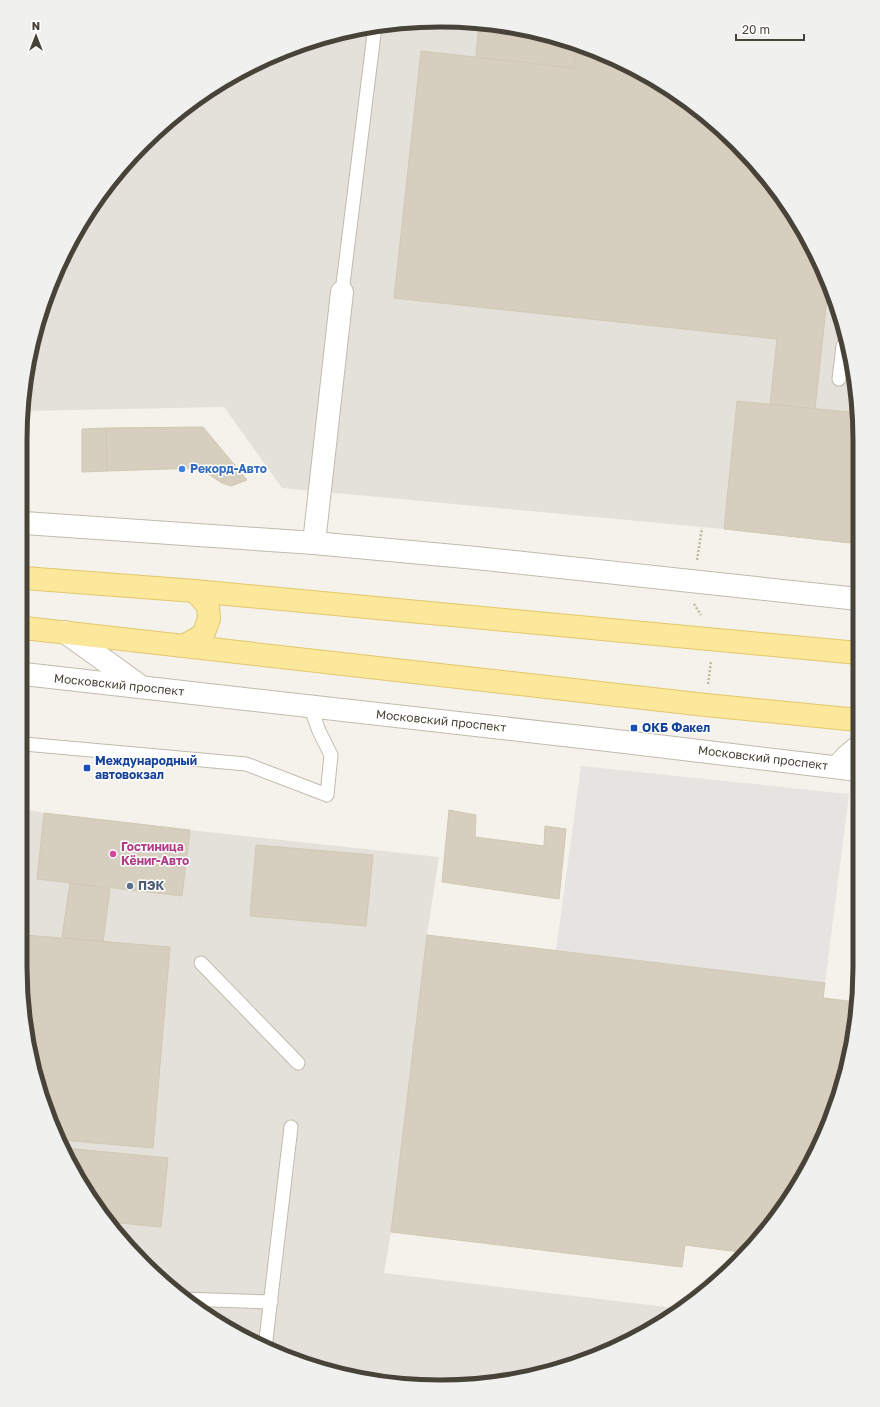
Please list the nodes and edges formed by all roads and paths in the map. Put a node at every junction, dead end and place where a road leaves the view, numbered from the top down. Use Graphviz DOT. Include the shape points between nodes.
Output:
graph roads {
  1 [pos="374,33"];
  2 [pos="342,292"];
  3 [pos="842,346"];
  4 [pos="839,379"];
  5 [pos="27,522"];
  6 [pos="314,543"];
  7 [pos="27,578"];
  8 [pos="195,590"];
  9 [pos="853,598"];
  10 [pos="692,601"];
  11 [pos="27,628"];
  12 [pos="65,632"];
  13 [pos="713,639"];
  14 [pos="184,646"];
  15 [pos="853,653"];
  16 [pos="27,674"];
  17 [pos="142,687"];
  18 [pos="706,705"];
  19 [pos="310,706"];
  20 [pos="853,720"];
  21 [pos="27,744"];
  22 [pos="853,751"];
  23 [pos="847,769"];
  24 [pos="201,963"];
  25 [pos="298,1063"];
  26 [pos="291,1127"];
  27 [pos="196,1299"];
  28 [pos="271,1302"];
  29 [pos="266,1341"];
  1 -- 2 [label="lane"];
  2 -- 6 [label="street"];
  3 -- 4 [label="lane"];
  5 -- 6 [label="street"];
  6 -- 9 [label="street"];
  7 -- 8 [label="main road"];
  8 -- 13 [label="main road"];
  8 -- 14 [label="main road" via="208,606 209,619 203,635"];
  10 -- 13 [label="path"];
  11 -- 12 [label="main road"];
  12 -- 14 [label="main road"];
  12 -- 17 [label="street"];
  13 -- 15 [label="main road"];
  13 -- 18 [label="path"];
  14 -- 18 [label="main road"];
  16 -- 17 [label="street, Московский проспект"];
  17 -- 19 [label="street, Московский проспект"];
  18 -- 20 [label="main road"];
  19 -- 21 [label="lane" via="331,755 327,795 246,764"];
  19 -- 23 [label="street, Московский проспект"];
  22 -- 23 [label="street" via="847,756"];
  24 -- 25 [label="lane"];
  26 -- 28 [label="lane"];
  27 -- 28 [label="lane"];
  28 -- 29 [label="lane"];
}
